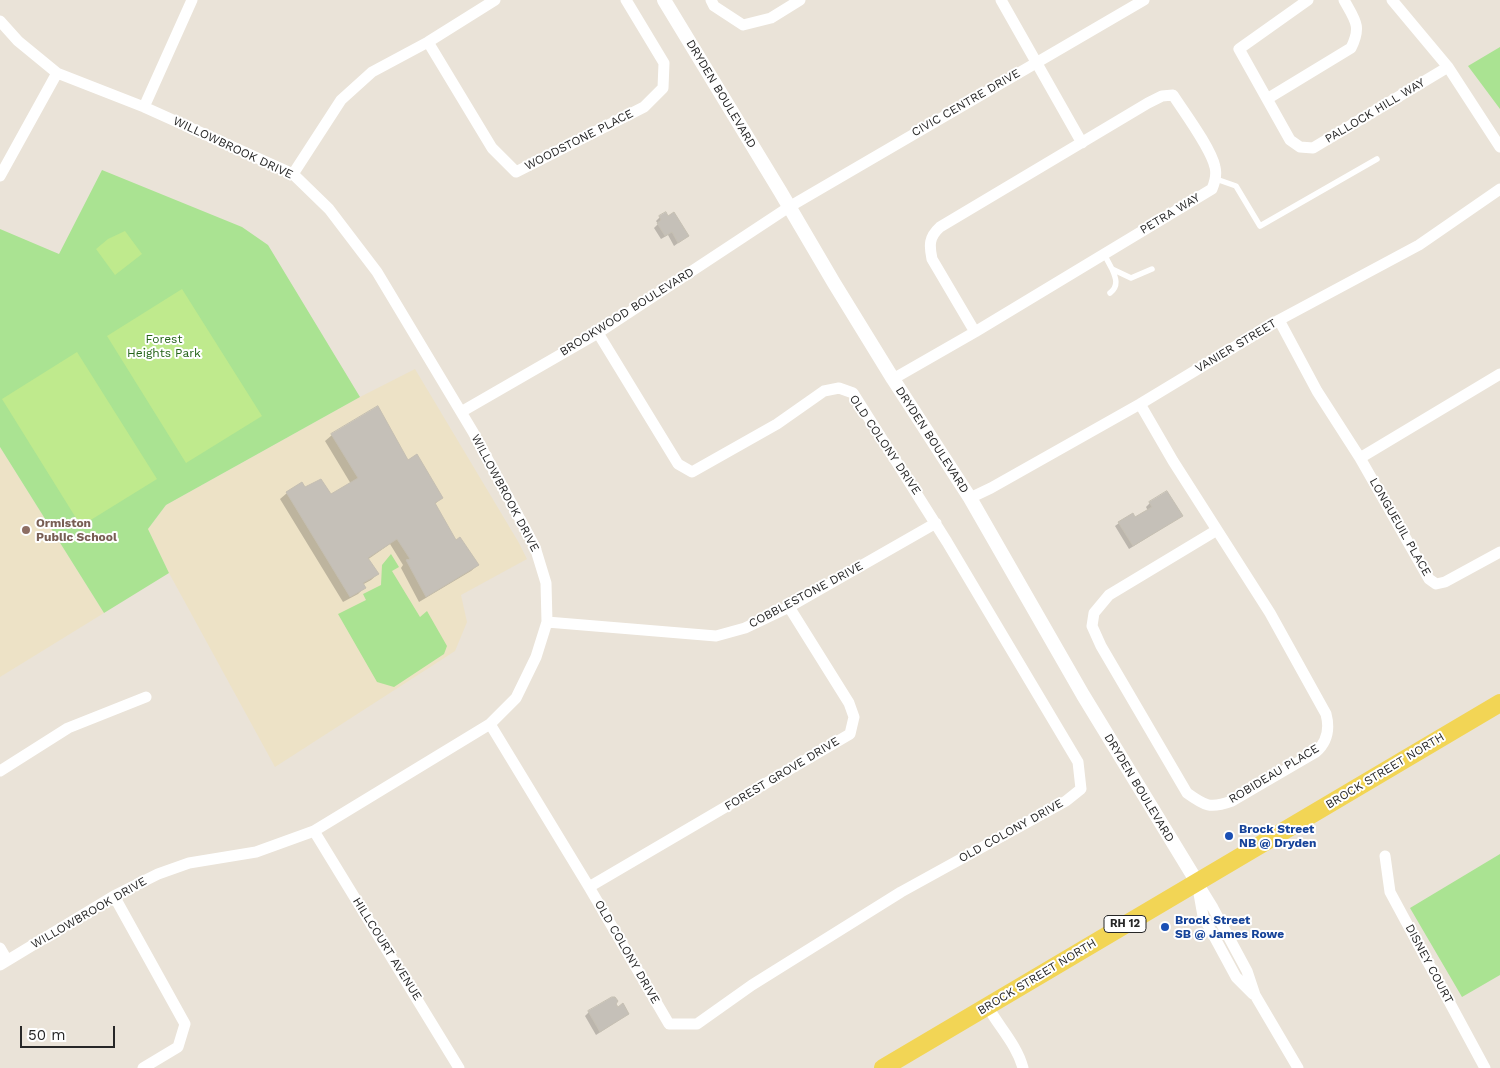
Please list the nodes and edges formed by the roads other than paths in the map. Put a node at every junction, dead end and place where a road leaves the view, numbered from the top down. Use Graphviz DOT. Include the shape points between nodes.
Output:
graph roads {
  1 [pos="192,0"];
  2 [pos="495,0"];
  3 [pos="626,0"];
  4 [pos="664,0"];
  5 [pos="711,0"];
  6 [pos="800,0"];
  7 [pos="1001,0"];
  8 [pos="1144,0"];
  9 [pos="1308,0"];
  10 [pos="1344,0"];
  11 [pos="1392,0"];
  12 [pos="0,21"];
  13 [pos="428,42"];
  14 [pos="1037,62"];
  15 [pos="1448,67"];
  16 [pos="57,73"];
  17 [pos="1267,99"];
  18 [pos="144,108"];
  19 [pos="1082,143"];
  20 [pos="1500,147"];
  21 [pos="1377,159"];
  22 [pos="292,174"];
  23 [pos="0,176"];
  24 [pos="1216,179"];
  25 [pos="1500,189"];
  26 [pos="789,207"];
  27 [pos="1104,254"];
  28 [pos="1112,269"];
  29 [pos="1152,269"];
  30 [pos="1110,293"];
  31 [pos="1279,320"];
  32 [pos="975,332"];
  33 [pos="598,333"];
  34 [pos="1500,374"];
  35 [pos="893,378"];
  36 [pos="1140,404"];
  37 [pos="461,412"];
  38 [pos="1360,458"];
  39 [pos="970,498"];
  40 [pos="936,523"];
  41 [pos="1217,530"];
  42 [pos="1500,552"];
  43 [pos="789,607"];
  44 [pos="547,622"];
  45 [pos="146,697"];
  46 [pos="1500,703"];
  47 [pos="490,724"];
  48 [pos="0,771"];
  49 [pos="314,831"];
  50 [pos="1385,856"];
  51 [pos="1197,882"];
  52 [pos="589,888"];
  53 [pos="114,896"];
  54 [pos="0,948"];
  55 [pos="4,962"];
  56 [pos="988,1006"];
  57 [pos="143,1068"];
  58 [pos="459,1068"];
  59 [pos="883,1068"];
  60 [pos="1023,1068"];
  61 [pos="1298,1068"];
  62 [pos="1485,1068"];
  1 -- 18 [label="street"];
  2 -- 13 [label="street"];
  3 -- 13 [label="street, WOODSTONE PLACE" via="664,63 663,88 644,107 516,172 492,148"];
  4 -- 26 [label="street, DRYDEN BOULEVARD"];
  5 -- 6 [label="street" via="714,6 743,25 771,18"];
  7 -- 14 [label="street"];
  8 -- 14 [label="street, CIVIC CENTRE DRIVE"];
  9 -- 17 [label="street, PALLOCK HILL WAY" via="1239,48"];
  10 -- 17 [label="street" via="1356,21 1358,35 1351,48"];
  11 -- 15 [label="street"];
  12 -- 16 [label="street, WILLOWBROOK DRIVE"];
  13 -- 22 [label="street" via="372,72 341,100"];
  14 -- 19 [label="street"];
  14 -- 26 [label="street, CIVIC CENTRE DRIVE"];
  15 -- 17 [label="street, PALLOCK HILL WAY" via="1313,148 1300,147 1290,140"];
  15 -- 20 [label="street"];
  16 -- 18 [label="street, WILLOWBROOK DRIVE"];
  16 -- 23 [label="street"];
  18 -- 22 [label="street, WILLOWBROOK DRIVE"];
  19 -- 24 [label="street" via="1148,103 1162,96 1173,96 1210,152"];
  19 -- 32 [label="street" via="933,234 929,247 932,259"];
  21 -- 24 [label="lane" via="1260,226 1236,186"];
  22 -- 37 [label="street, WILLOWBROOK DRIVE" via="329,209 377,272"];
  24 -- 27 [label="street, PETRA WAY" via="1212,190"];
  25 -- 31 [label="street, VANIER STREET" via="1419,245"];
  26 -- 33 [label="street, BROOKWOOD BOULEVARD"];
  26 -- 35 [label="street, DRYDEN BOULEVARD"];
  27 -- 28 [label="lane"];
  27 -- 32 [label="street, PETRA WAY"];
  28 -- 29 [label="lane" via="1131,278"];
  28 -- 30 [label="lane" via="1116,279 1115,289"];
  31 -- 36 [label="street, VANIER STREET"];
  31 -- 38 [label="street, LONGUEUIL PLACE" via="1316,392"];
  32 -- 35 [label="street, PETRA WAY"];
  33 -- 37 [label="street, BROOKWOOD BOULEVARD"];
  33 -- 40 [label="street, OLD COLONY DRIVE" via="678,464 692,472 777,424 824,391 839,388 853,393"];
  34 -- 38 [label="street"];
  35 -- 39 [label="street, DRYDEN BOULEVARD"];
  36 -- 39 [label="street, VANIER STREET"];
  36 -- 41 [label="street, ROBIDEAU PLACE"];
  37 -- 44 [label="street, WILLOWBROOK DRIVE" via="535,547 546,583"];
  38 -- 42 [label="street, LONGUEUIL PLACE" via="1429,579 1436,584"];
  39 -- 51 [label="street, DRYDEN BOULEVARD" via="1083,695"];
  40 -- 43 [label="street, COBBLESTONE DRIVE"];
  40 -- 52 [label="street, OLD COLONY DRIVE" via="1078,762 1081,789 1066,801 901,892 752,985 697,1024 670,1024"];
  41 -- 41 [label="street, ROBIDEAU PLACE" via="1109,595 1094,613 1092,626 1187,793 1209,806 1232,801 1316,752 1323,746 1329,724 1270,613"];
  43 -- 44 [label="street, COBBLESTONE DRIVE" via="745,628 716,636"];
  43 -- 52 [label="street, FOREST GROVE DRIVE" via="849,703 854,717 850,734"];
  44 -- 47 [label="street, WILLOWBROOK DRIVE" via="536,657 516,698"];
  45 -- 48 [label="street" via="68,728"];
  46 -- 51 [label="main road, BROCK STREET NORTH / RH 12"];
  47 -- 49 [label="street, WILLOWBROOK DRIVE"];
  47 -- 52 [label="street, OLD COLONY DRIVE"];
  49 -- 53 [label="street, WILLOWBROOK DRIVE" via="256,852 181,866"];
  49 -- 58 [label="street, HILLCOURT AVENUE"];
  50 -- 62 [label="street, DISNEY COURT" via="1390,892"];
  51 -- 56 [label="main road, BROCK STREET NORTH / RH 12"];
  51 -- 61 [label="street" via="1247,971 1254,995"];
  53 -- 55 [label="street, WILLOWBROOK DRIVE"];
  53 -- 57 [label="street" via="185,1024 178,1047"];
  54 -- 55 [label="street"];
  56 -- 59 [label="main road, BROCK STREET NORTH / RH 12"];
  56 -- 60 [label="street"];
}
